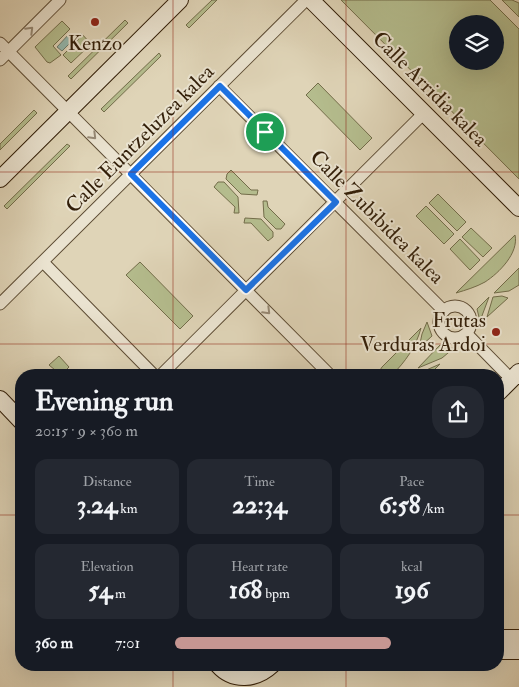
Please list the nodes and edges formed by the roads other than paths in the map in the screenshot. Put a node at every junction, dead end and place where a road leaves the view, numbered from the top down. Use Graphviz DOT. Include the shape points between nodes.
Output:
graph roads {
  1 [pos="60,0"];
  2 [pos="180,0"];
  3 [pos="306,0"];
  4 [pos="311,0"];
  5 [pos="0,43"];
  6 [pos="9,52"];
  7 [pos="0,60"];
  8 [pos="220,86"];
  9 [pos="68,112"];
  10 [pos="424,113"];
  11 [pos="131,174"];
  12 [pos="0,179"];
  13 [pos="336,202"];
  14 [pos="519,208"];
  15 [pos="43,262"];
  16 [pos="246,290"];
  17 [pos="0,304"];
  18 [pos="444,311"];
  19 [pos="466,334"];
  20 [pos="148,369"];
  21 [pos="167,369"];
  22 [pos="324,369"];
  23 [pos="515,376"];
  24 [pos="504,386"];
  25 [pos="0,399"];
  26 [pos="15,414"];
  27 [pos="504,638"];
  28 [pos="519,638"];
  29 [pos="504,651"];
  30 [pos="519,651"];
  31 [pos="225,671"];
  32 [pos="265,671"];
  6 -- 1 [label="street, one-way"];
  2 -- 9 [label="street"];
  3 -- 8 [label="street, Calle Euntzeluzea kalea"];
  4 -- 10 [label="street, Calle Arridia kalea"];
  5 -- 6 [label="street"];
  6 -- 7 [label="street"];
  6 -- 9 [label="street"];
  8 -- 11 [label="street, Calle Euntzeluzea kalea"];
  8 -- 13 [label="street, Calle Zubibidea kalea"];
  9 -- 11 [label="street, one-way"];
  9 -- 12 [label="street"];
  10 -- 13 [label="street"];
  10 -- 14 [label="street, Calle Arridia kalea"];
  11 -- 15 [label="street, Calle Euntzeluzea kalea"];
  11 -- 16 [label="street"];
  13 -- 16 [label="street"];
  13 -- 18 [label="street, Calle Zubibidea kalea"];
  15 -- 17 [label="street, Calle Euntzeluzea kalea"];
  15 -- 20 [label="street"];
  16 -- 21 [label="street"];
  16 -- 22 [label="street, one-way"];
  18 -- 19 [label="street" via="439,324 443,332 451,338"];
  18 -- 19 [label="street" via="452,306 466,309 472,325"];
  19 -- 23 [label="street"];
  23 -- 24 [label="street"];
  25 -- 26 [label="street"];
  27 -- 28 [label="street"];
  29 -- 30 [label="street"];
  31 -- 32 [label="street" via="244,678"];
}
